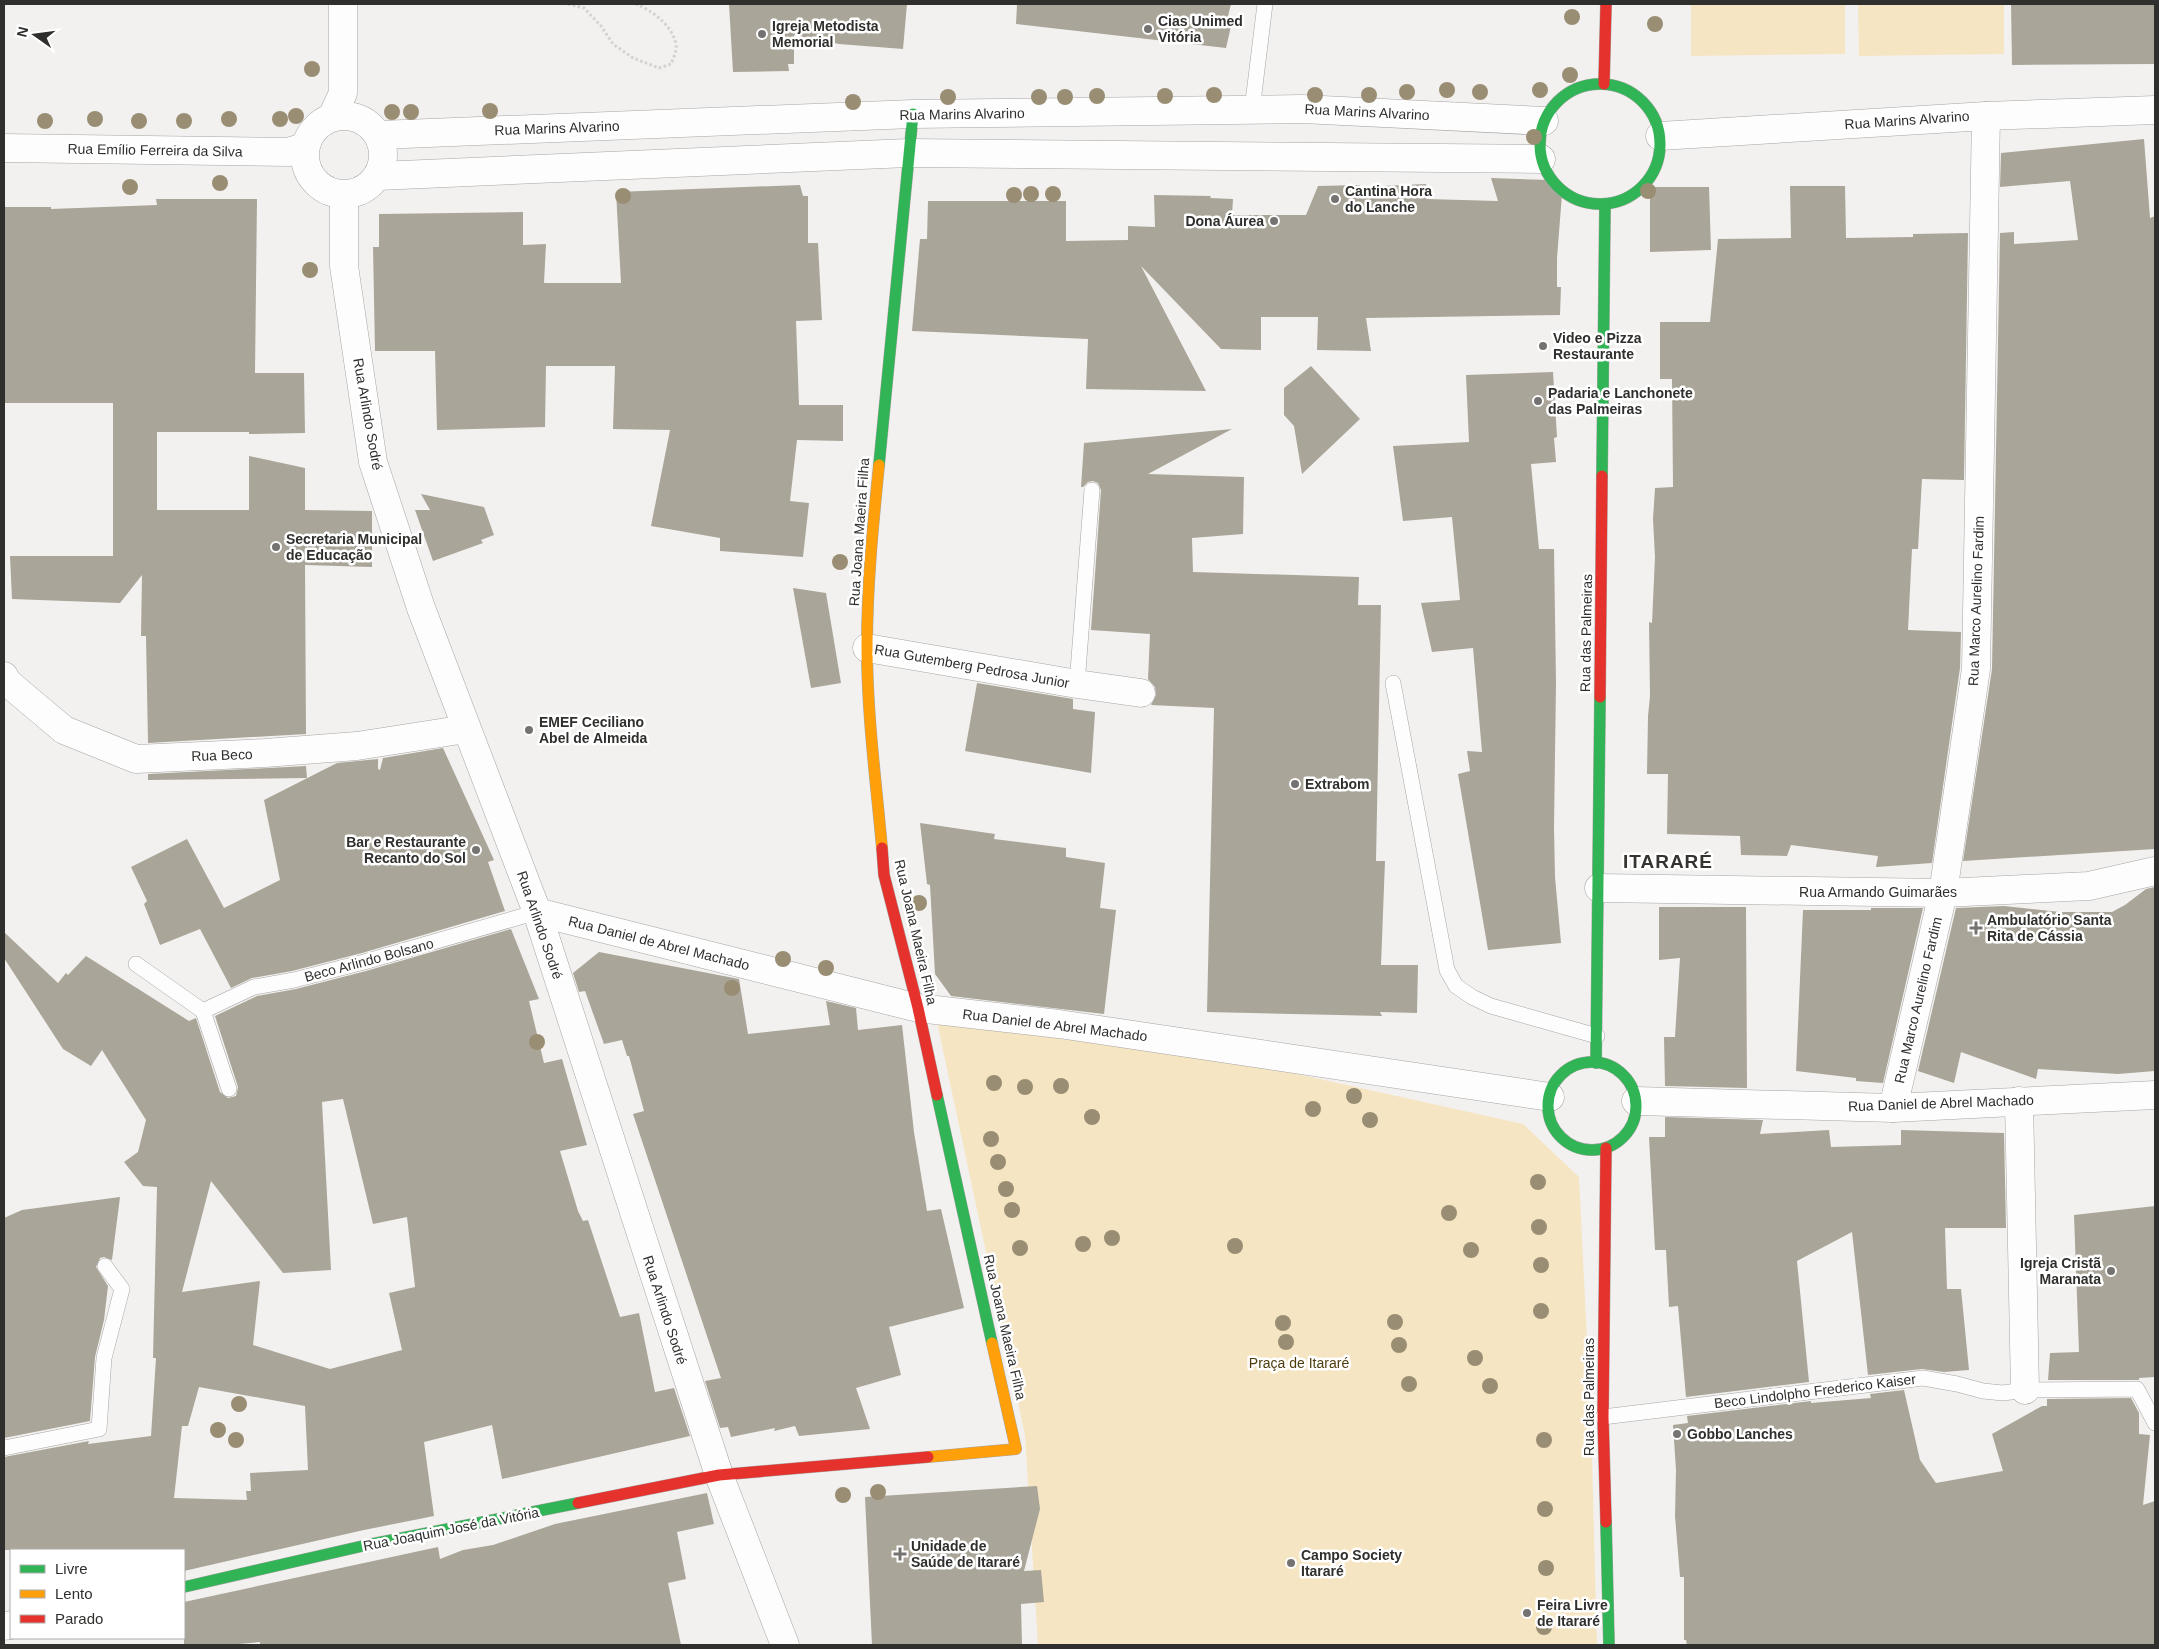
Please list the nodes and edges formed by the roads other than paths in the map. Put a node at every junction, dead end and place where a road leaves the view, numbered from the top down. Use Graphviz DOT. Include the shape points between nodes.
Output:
graph roads {
  1 [pos="343,4"];
  2 [pos="1265,4"];
  3 [pos="1606,4"];
  4 [pos="1604,84"];
  5 [pos="1252,110"];
  6 [pos="2155,110"];
  7 [pos="913,114"];
  8 [pos="1986,116"];
  9 [pos="332,117"];
  10 [pos="1544,122"];
  11 [pos="379,135"];
  12 [pos="1660,136"];
  13 [pos="305,147"];
  14 [pos="4,148"];
  15 [pos="908,153"];
  16 [pos="1541,158"];
  17 [pos="378,176"];
  18 [pos="344,195"];
  19 [pos="1605,204"];
  20 [pos="1092,490"];
  21 [pos="867,648"];
  22 [pos="4,676"];
  23 [pos="1393,683"];
  24 [pos="1077,684"];
  25 [pos="1141,693"];
  26 [pos="466,729"];
  27 [pos="2155,871"];
  28 [pos="1598,888"];
  29 [pos="1943,893"];
  30 [pos="537,912"];
  31 [pos="136,964"];
  32 [pos="918,1008"];
  33 [pos="203,1011"];
  34 [pos="1597,1036"];
  35 [pos="1596,1063"];
  36 [pos="229,1089"];
  37 [pos="2155,1095"];
  38 [pos="1550,1097"];
  39 [pos="1636,1101"];
  40 [pos="2019,1102"];
  41 [pos="1893,1108"];
  42 [pos="1606,1148"];
  43 [pos="105,1266"];
  44 [pos="2025,1390"];
  45 [pos="1602,1417"];
  46 [pos="2155,1424"];
  47 [pos="4,1448"];
  48 [pos="718,1475"];
  49 [pos="185,1587"];
  50 [pos="785,1645"];
  51 [pos="1609,1645"];
  1 -- 9 [label="street" via="343,93"];
  2 -- 5 [label="lane"];
  3 -- 4 [label="street"];
  4 -- 10 [label="street" via="1590,84 1571,91 1555,104"];
  4 -- 12 [label="street" via="1618,86 1641,100 1653,116"];
  5 -- 7 [label="street, Rua Marins Alvarino"];
  5 -- 10 [label="street, Rua Marins Alvarino" via="1302,109"];
  6 -- 8 [label="street, Rua Marins Alvarino"];
  7 -- 11 [label="street, Rua Marins Alvarino"];
  7 -- 15 [label="street, Rua Joana Maeira Filha"];
  8 -- 12 [label="street, Rua Marins Alvarino"];
  8 -- 29 [label="street, Rua Marco Aurelino Fardim" via="1976,669"];
  9 -- 11 [label="street" via="346,115 359,118"];
  9 -- 13 [label="street" via="310,134"];
  10 -- 16 [label="street"];
  11 -- 17 [label="street" via="384,148"];
  12 -- 19 [label="street" via="1657,163 1646,182 1631,196"];
  13 -- 14 [label="street, Rua Emílio Ferreira da Silva" via="288,152"];
  13 -- 18 [label="street" via="305,160 318,185"];
  15 -- 16 [label="street"];
  15 -- 17 [label="street"];
  15 -- 21 [label="street, Rua Joana Maeira Filha" via="870,557"];
  16 -- 19 [label="street" via="1550,178 1564,193 1584,202"];
  17 -- 18 [label="street" via="369,186"];
  18 -- 26 [label="street, Rua Arlindo Sodré" via="344,266 373,462 421,608"];
  19 -- 28 [label="street, Rua das Palmeiras"];
  20 -- 24 [label="lane, Rua Gutemberg Pedrosa Junior"];
  21 -- 24 [label="street, Rua Gutemberg Pedrosa Junior"];
  21 -- 32 [label="street, Rua Joana Maeira Filha" via="884,875"];
  22 -- 26 [label="street, Rua Beco" via="64,730 136,759 357,746"];
  23 -- 34 [label="lane" via="1447,970 1456,986 1491,1006"];
  24 -- 25 [label="street, Rua Gutemberg Pedrosa Junior"];
  26 -- 30 [label="street, Rua Arlindo Sodré"];
  27 -- 29 [label="street, Rua Armando Guimarães" via="2089,886"];
  28 -- 29 [label="street, Rua Armando Guimarães"];
  28 -- 34 [label="street, Rua das Palmeiras"];
  29 -- 41 [label="street, Rua Marco Aurelino Fardim"];
  30 -- 32 [label="street, Rua Daniel de Abrel Machado"];
  30 -- 33 [label="lane, Beco Arlindo Bolsano" via="364,962 254,987"];
  30 -- 48 [label="street, Rua Arlindo Sodré"];
  31 -- 33 [label="lane"];
  32 -- 38 [label="street, Rua Daniel de Abrel Machado" via="1069,1026"];
  32 -- 48 [label="street, Rua Joana Maeira Filha" via="1016,1449"];
  33 -- 36 [label="lane"];
  34 -- 35 [label="street, Rua das Palmeiras"];
  35 -- 38 [label="street" via="1582,1063 1564,1073"];
  35 -- 39 [label="street" via="1611,1066 1623,1075 1632,1087"];
  37 -- 40 [label="street, Rua Daniel de Abrel Machado"];
  38 -- 42 [label="street" via="1551,1122 1566,1142 1590,1150"];
  39 -- 41 [label="street, Rua Daniel de Abrel Machado"];
  39 -- 42 [label="street" via="1635,1116 1629,1130"];
  40 -- 41 [label="street, Rua Daniel de Abrel Machado"];
  40 -- 44 [label="street"];
  42 -- 45 [label="street, Rua das Palmeiras"];
  43 -- 47 [label="lane" via="122,1289 104,1358 99,1429"];
  44 -- 45 [label="lane, Beco Lindolpho Frederico Kaiser" via="1983,1391 1923,1378"];
  44 -- 46 [label="lane, Beco Lindolpho Frederico Kaiser" via="2137,1389"];
  45 -- 51 [label="street, Rua das Palmeiras"];
  48 -- 49 [label="street, Rua Joaquim José da Vitória" via="367,1545"];
  48 -- 50 [label="street, Rua Arlindo Sodré"];
}
